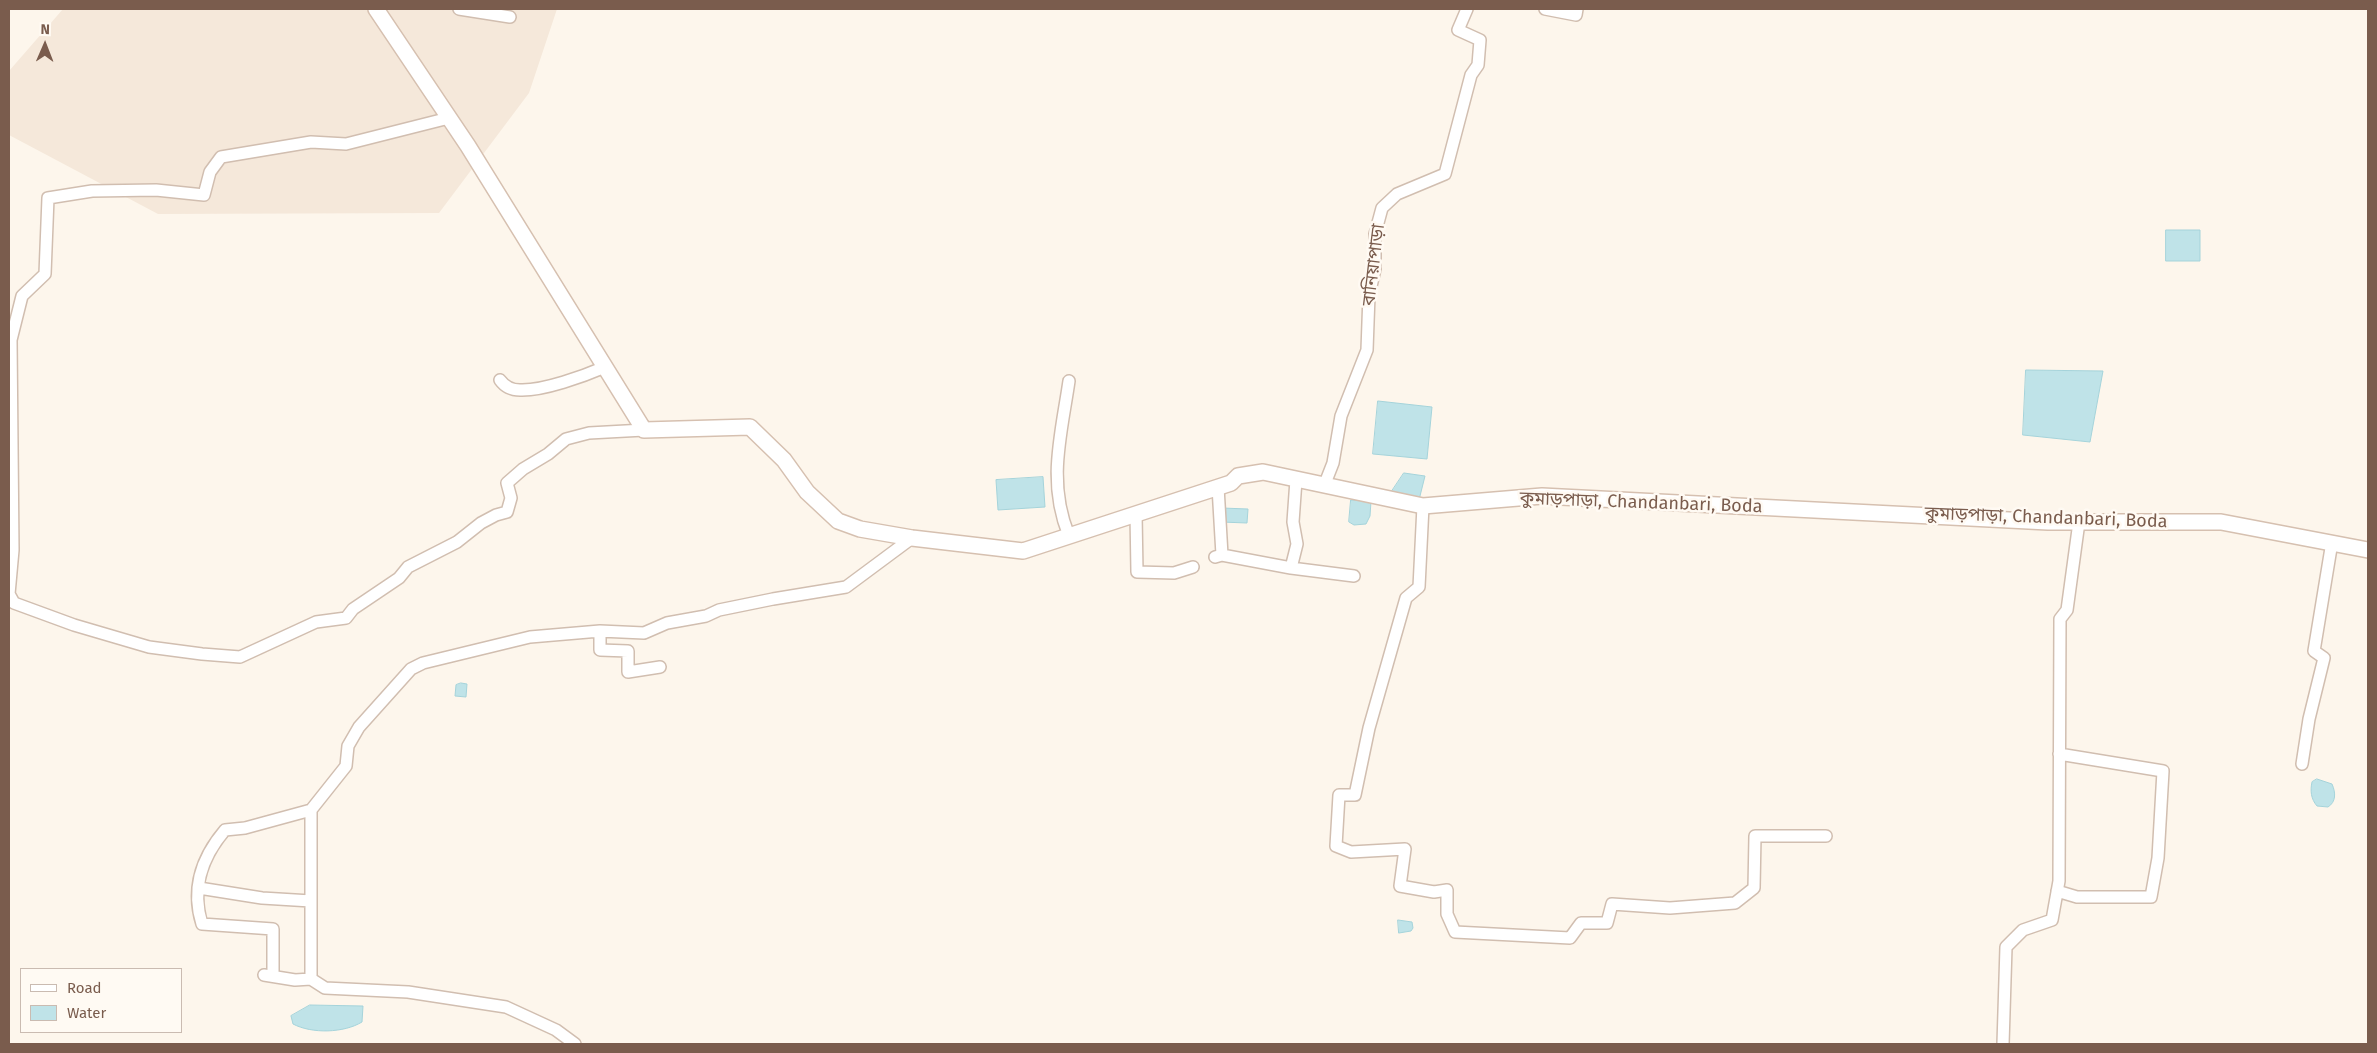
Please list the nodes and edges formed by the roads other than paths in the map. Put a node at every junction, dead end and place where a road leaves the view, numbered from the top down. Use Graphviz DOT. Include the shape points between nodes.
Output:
graph roads {
  1 [pos="376,9"];
  2 [pos="459,9"];
  3 [pos="1467,9"];
  4 [pos="1545,9"];
  5 [pos="1577,9"];
  6 [pos="510,16"];
  7 [pos="449,118"];
  8 [pos="10,363"];
  9 [pos="605,367"];
  10 [pos="500,380"];
  11 [pos="1069,381"];
  12 [pos="644,430"];
  13 [pos="1296,480"];
  14 [pos="1324,486"];
  15 [pos="1218,487"];
  16 [pos="1424,506"];
  17 [pos="1136,514"];
  18 [pos="2079,522"];
  19 [pos="1069,536"];
  20 [pos="912,538"];
  21 [pos="2332,542"];
  22 [pos="2368,550"];
  23 [pos="1193,567"];
  24 [pos="1291,568"];
  25 [pos="1354,576"];
  26 [pos="9,594"];
  27 [pos="600,631"];
  28 [pos="660,667"];
  29 [pos="2060,754"];
  30 [pos="2302,764"];
  31 [pos="310,810"];
  32 [pos="1826,836"];
  33 [pos="199,888"];
  34 [pos="2057,891"];
  35 [pos="311,901"];
  36 [pos="311,979"];
  37 [pos="576,1044"];
  38 [pos="2003,1044"];
  1 -- 7 [label="street"];
  2 -- 6 [label="street"];
  3 -- 14 [label="street, বানিয়াপাড়া" via="1458,30 1480,40 1478,65 1471,75 1452,152 1445,174 1397,194 1382,208 1374,234 1375,269 1369,295 1367,350 1341,416 1333,463"];
  4 -- 5 [label="street" via="1576,15"];
  7 -- 8 [label="street" via="346,144 311,142 221,157 210,172 204,195 156,190 92,191 48,198 44,274 22,296 11,340"];
  7 -- 9 [label="street"];
  8 -- 26 [label="street" via="13,550"];
  9 -- 10 [label="street" via="582,377 520,390 505,387"];
  9 -- 12 [label="street"];
  11 -- 19 [label="street" via="1056,468 1058,506"];
  12 -- 20 [label="street, কুমাড়পাড়া, Chandanbari, Boda" via="750,427 780,456 807,492 838,521 860,529"];
  12 -- 26 [label="street" via="589,432 566,439 507,483 511,498 507,512 488,519 457,542 408,567 399,578 353,609 346,618 316,622 240,657 149,647 14,603"];
  13 -- 14 [label="street, কুমাড়পাড়া, Chandanbari, Boda"];
  13 -- 15 [label="street, কুমাড়পাড়া, Chandanbari, Boda" via="1263,472 1238,476"];
  13 -- 24 [label="street" via="1296,544"];
  14 -- 16 [label="street, কুমাড়পাড়া, Chandanbari, Boda"];
  15 -- 17 [label="street, কুমাড়পাড়া, Chandanbari, Boda"];
  15 -- 24 [label="street" via="1219,556"];
  16 -- 18 [label="street, কুমাড়পাড়া, Chandanbari, Boda" via="1542,496"];
  16 -- 32 [label="street" via="1419,587 1406,598 1369,728 1355,795 1339,795 1336,846 1351,852 1405,849 1400,886 1434,892 1447,890 1446,914 1455,932 1570,938 1581,923 1607,923 1612,904 1670,908 1735,903 1754,888 1755,836"];
  17 -- 19 [label="street, কুমাড়পাড়া, Chandanbari, Boda"];
  17 -- 23 [label="street" via="1137,572 1174,573"];
  18 -- 21 [label="street, কুমাড়পাড়া, Chandanbari, Boda" via="2221,522"];
  18 -- 29 [label="street" via="2067,610 2060,619"];
  19 -- 20 [label="street, কুমাড়পাড়া, Chandanbari, Boda" via="1023,551"];
  20 -- 27 [label="street" via="846,587 719,610 706,616 667,623 644,633"];
  21 -- 22 [label="street, কুমাড়পাড়া, Chandanbari, Boda"];
  21 -- 30 [label="street" via="2314,651 2324,658"];
  24 -- 25 [label="street"];
  27 -- 28 [label="street" via="600,650 628,651 628,672"];
  27 -- 31 [label="street" via="530,637 476,648 411,668 359,727 348,746 346,766"];
  29 -- 34 [label="street"];
  29 -- 34 [label="street" via="2163,771 2158,858 2151,897 2077,897"];
  31 -- 33 [label="street" via="245,828 225,830 211,846 202,864"];
  31 -- 35 [label="street"];
  33 -- 35 [label="street" via="262,898"];
  33 -- 36 [label="street" via="197,909 202,924 273,929 268,976"];
  34 -- 38 [label="street" via="2052,920 2023,930 2006,947"];
  35 -- 36 [label="street"];
  36 -- 37 [label="street" via="325,988 408,992 506,1007 556,1030"];
}
